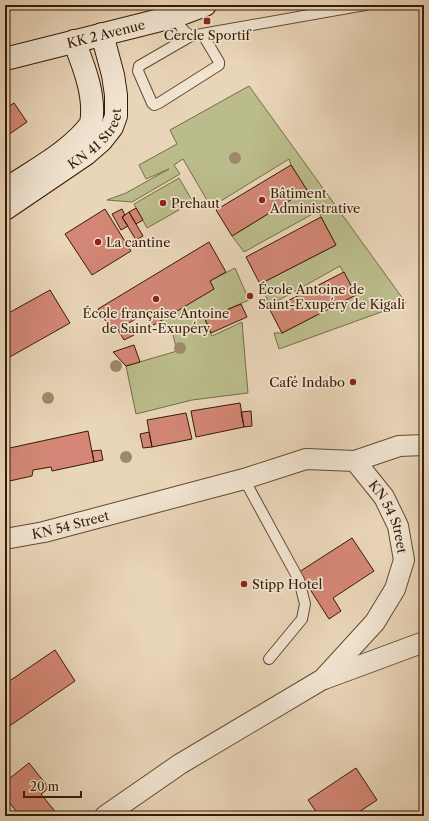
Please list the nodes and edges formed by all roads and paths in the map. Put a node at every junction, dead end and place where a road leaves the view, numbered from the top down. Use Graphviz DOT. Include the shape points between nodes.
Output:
graph roads {
  1 [pos="205,5"];
  2 [pos="365,5"];
  3 [pos="176,16"];
  4 [pos="102,34"];
  5 [pos="203,35"];
  6 [pos="191,36"];
  7 [pos="74,41"];
  8 [pos="5,58"];
  9 [pos="5,190"];
  10 [pos="5,209"];
  11 [pos="424,445"];
  12 [pos="355,461"];
  13 [pos="244,479"];
  14 [pos="5,539"];
  15 [pos="424,642"];
  16 [pos="269,659"];
  17 [pos="323,679"];
  18 [pos="105,816"];
  1 -- 3 [label="main road, KK 2 Avenue"];
  2 -- 5 [label="lane"];
  3 -- 4 [label="main road, KK 2 Avenue"];
  3 -- 6 [label="lane" via="180,28"];
  4 -- 7 [label="main road, KK 2 Avenue"];
  4 -- 10 [label="main road, KN 41 Street" via="116,95 116,116 112,127 86,154"];
  5 -- 6 [label="lane"];
  5 -- 6 [label="lane" via="219,65 154,105 138,72 139,66"];
  7 -- 8 [label="main road, KK 2 Avenue"];
  7 -- 9 [label="main road, KN 41 Street" via="89,89 92,104 91,124 76,141"];
  11 -- 12 [label="street" via="399,446"];
  12 -- 13 [label="street, KN 54 Street" via="306,459"];
  12 -- 17 [label="street, KN 54 Street" via="384,497 398,526 404,560 395,589 375,622"];
  13 -- 14 [label="street, KN 54 Street" via="44,532"];
  13 -- 16 [label="lane" via="299,580 305,604 302,619"];
  15 -- 17 [label="street"];
  17 -- 18 [label="street, KN 54 Street" via="180,764"];
}
